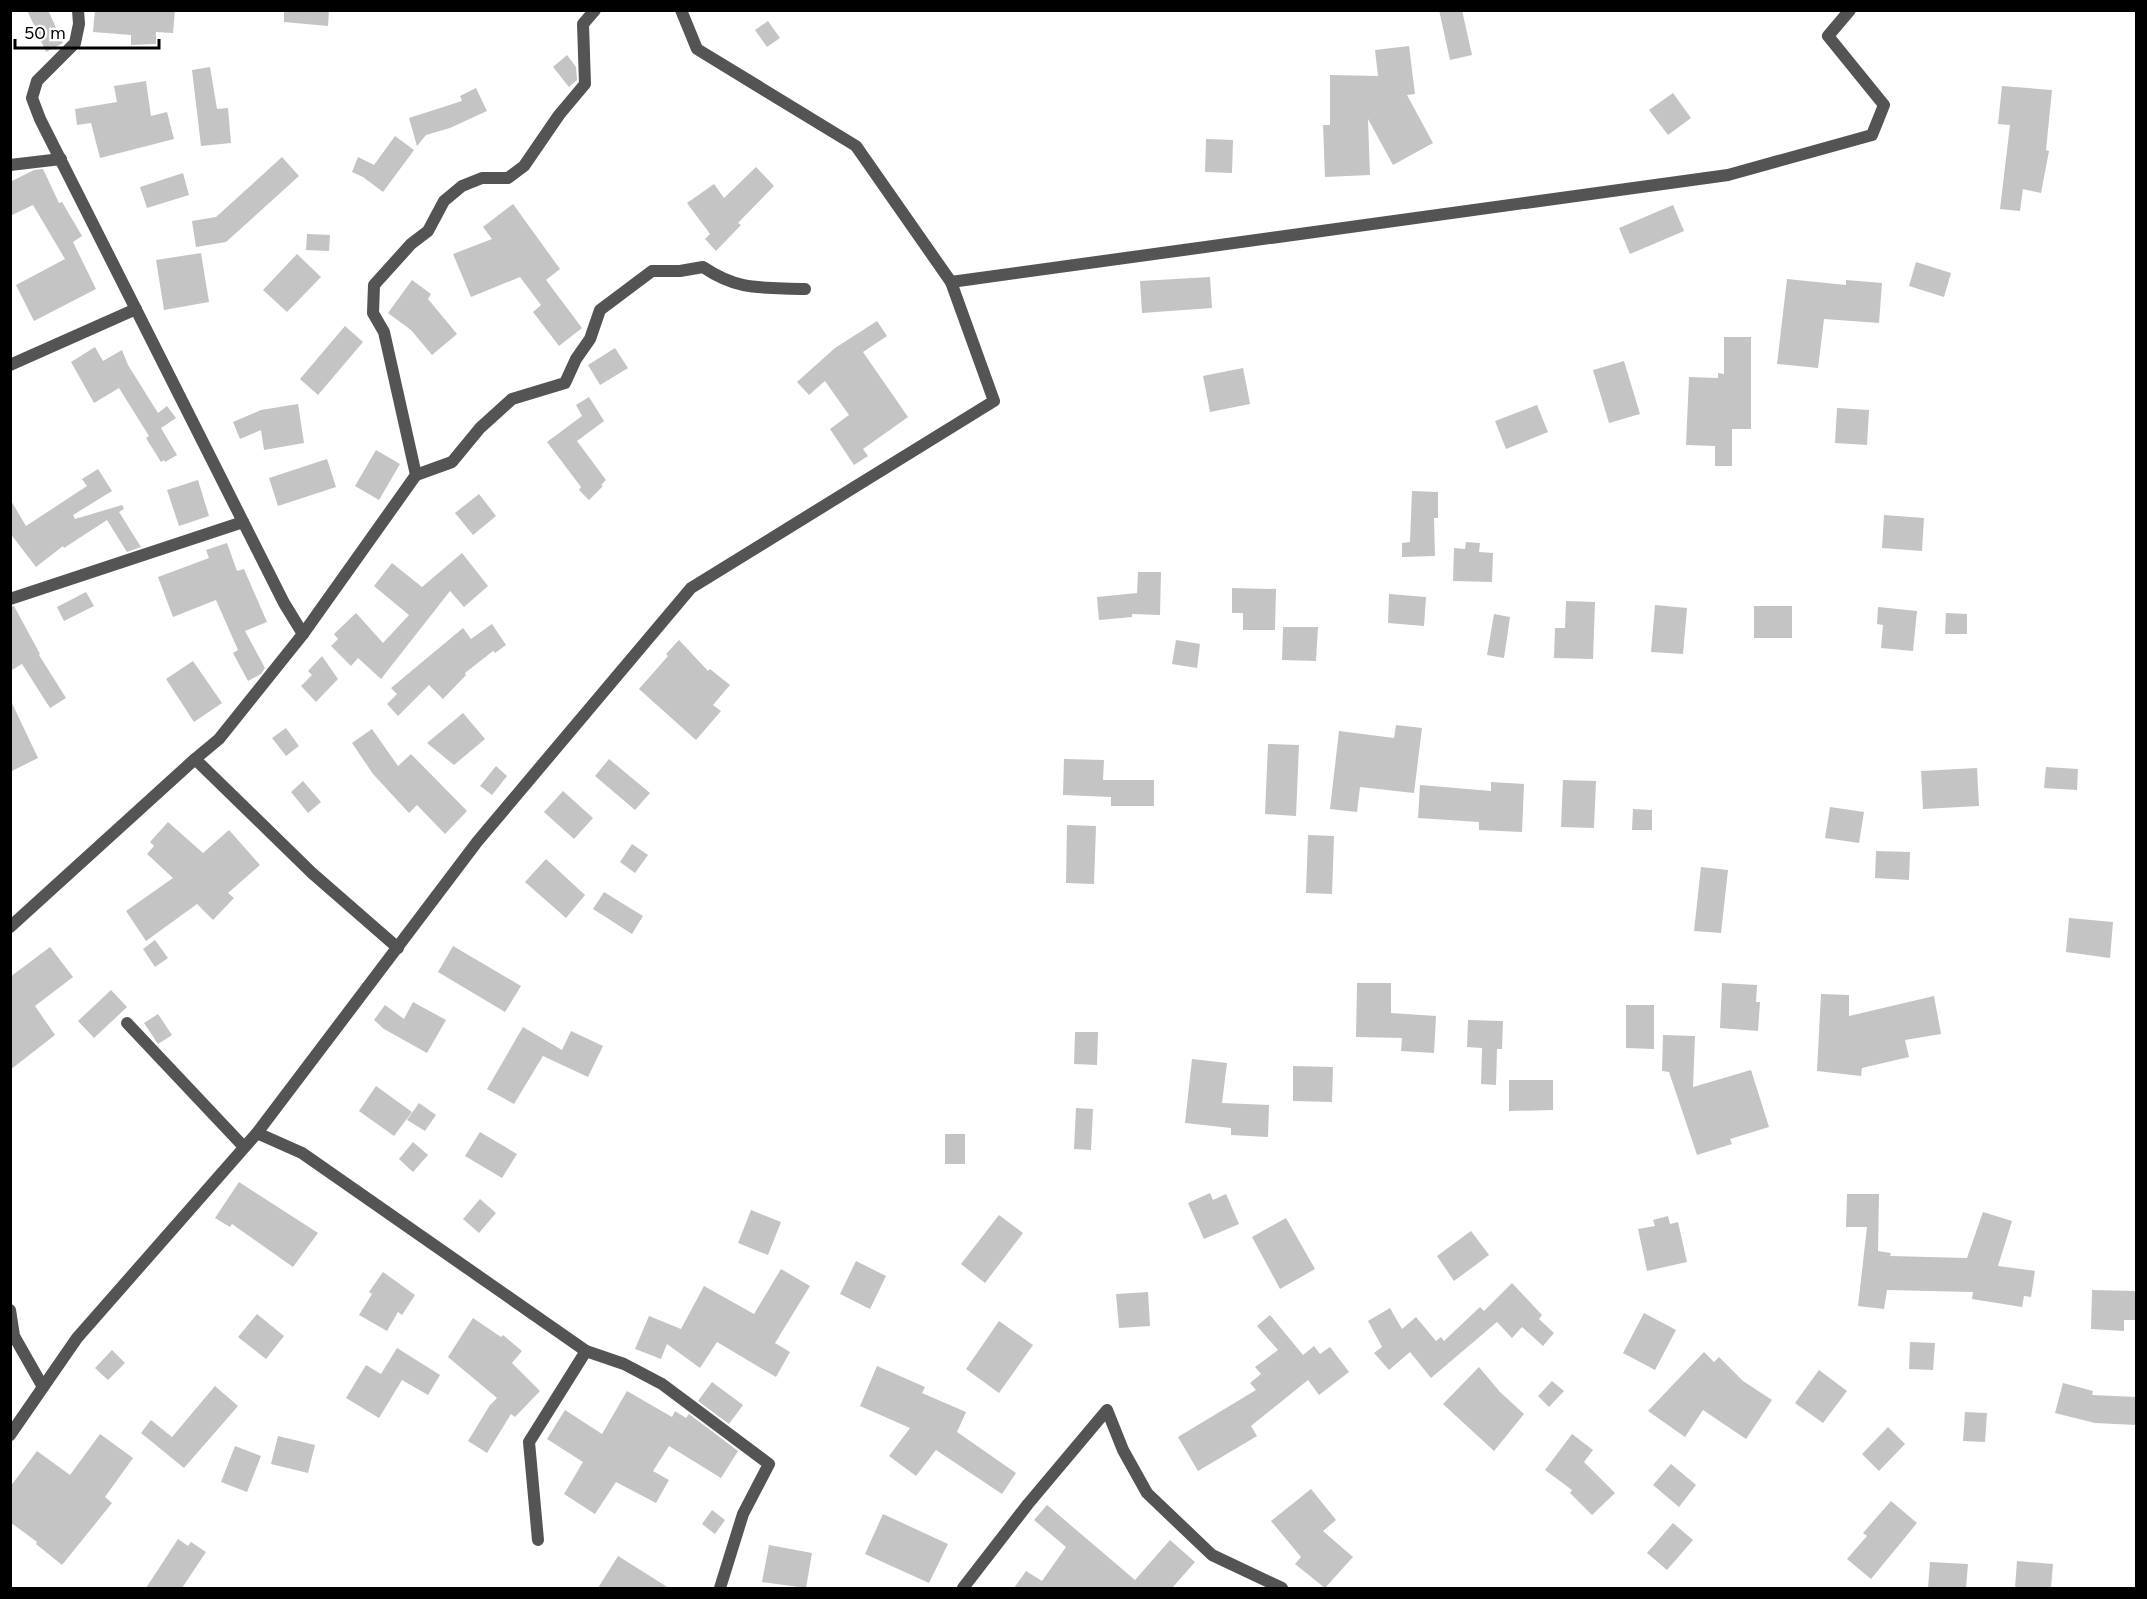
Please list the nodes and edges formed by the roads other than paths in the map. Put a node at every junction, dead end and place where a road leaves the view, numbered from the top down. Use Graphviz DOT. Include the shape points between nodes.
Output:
graph roads {
  1 [pos="78,10"];
  2 [pos="595,10"];
  3 [pos="681,10"];
  4 [pos="1850,10"];
  5 [pos="61,159"];
  6 [pos="10,165"];
  7 [pos="951,282"];
  8 [pos="805,289"];
  9 [pos="136,309"];
  10 [pos="10,365"];
  11 [pos="416,475"];
  12 [pos="243,522"];
  13 [pos="10,599"];
  14 [pos="303,634"];
  15 [pos="195,759"];
  16 [pos="10,927"];
  17 [pos="398,948"];
  18 [pos="127,1023"];
  19 [pos="257,1133"];
  20 [pos="244,1147"];
  21 [pos="10,1310"];
  22 [pos="586,1351"];
  23 [pos="43,1387"];
  24 [pos="10,1435"];
  25 [pos="538,1540"];
  26 [pos="720,1588"];
  27 [pos="963,1588"];
  28 [pos="1282,1588"];
  1 -- 5 [label="street" via="75,43 37,81 33,98"];
  2 -- 11 [label="street" via="583,24 585,84 524,166 508,178 482,178 462,186 444,201 428,231 374,285 373,313 384,332"];
  3 -- 7 [label="street" via="697,50 856,146"];
  4 -- 7 [label="street" via="1828,36 1884,105 1872,135 1728,175"];
  5 -- 6 [label="street"];
  5 -- 9 [label="street"];
  7 -- 17 [label="street" via="994,401 691,588 477,842"];
  8 -- 11 [label="street" via="742,286 703,267 652,271 600,310 590,339 565,383 512,399 480,428 452,462"];
  9 -- 10 [label="street"];
  9 -- 12 [label="street"];
  11 -- 14 [label="street"];
  12 -- 13 [label="street"];
  12 -- 14 [label="street"];
  14 -- 15 [label="street" via="219,739"];
  15 -- 16 [label="street"];
  15 -- 17 [label="street" via="312,873"];
  17 -- 19 [label="street"];
  18 -- 20 [label="street"];
  19 -- 20 [label="street"];
  19 -- 22 [label="street" via="302,1153"];
  20 -- 23 [label="street" via="77,1338"];
  21 -- 23 [label="street" via="14,1336"];
  22 -- 25 [label="street" via="529,1442"];
  22 -- 26 [label="street" via="624,1364 662,1384 769,1464 743,1514"];
  23 -- 24 [label="street"];
  27 -- 28 [label="street" via="1107,1410 1123,1450 1148,1493 1212,1555"];
}
